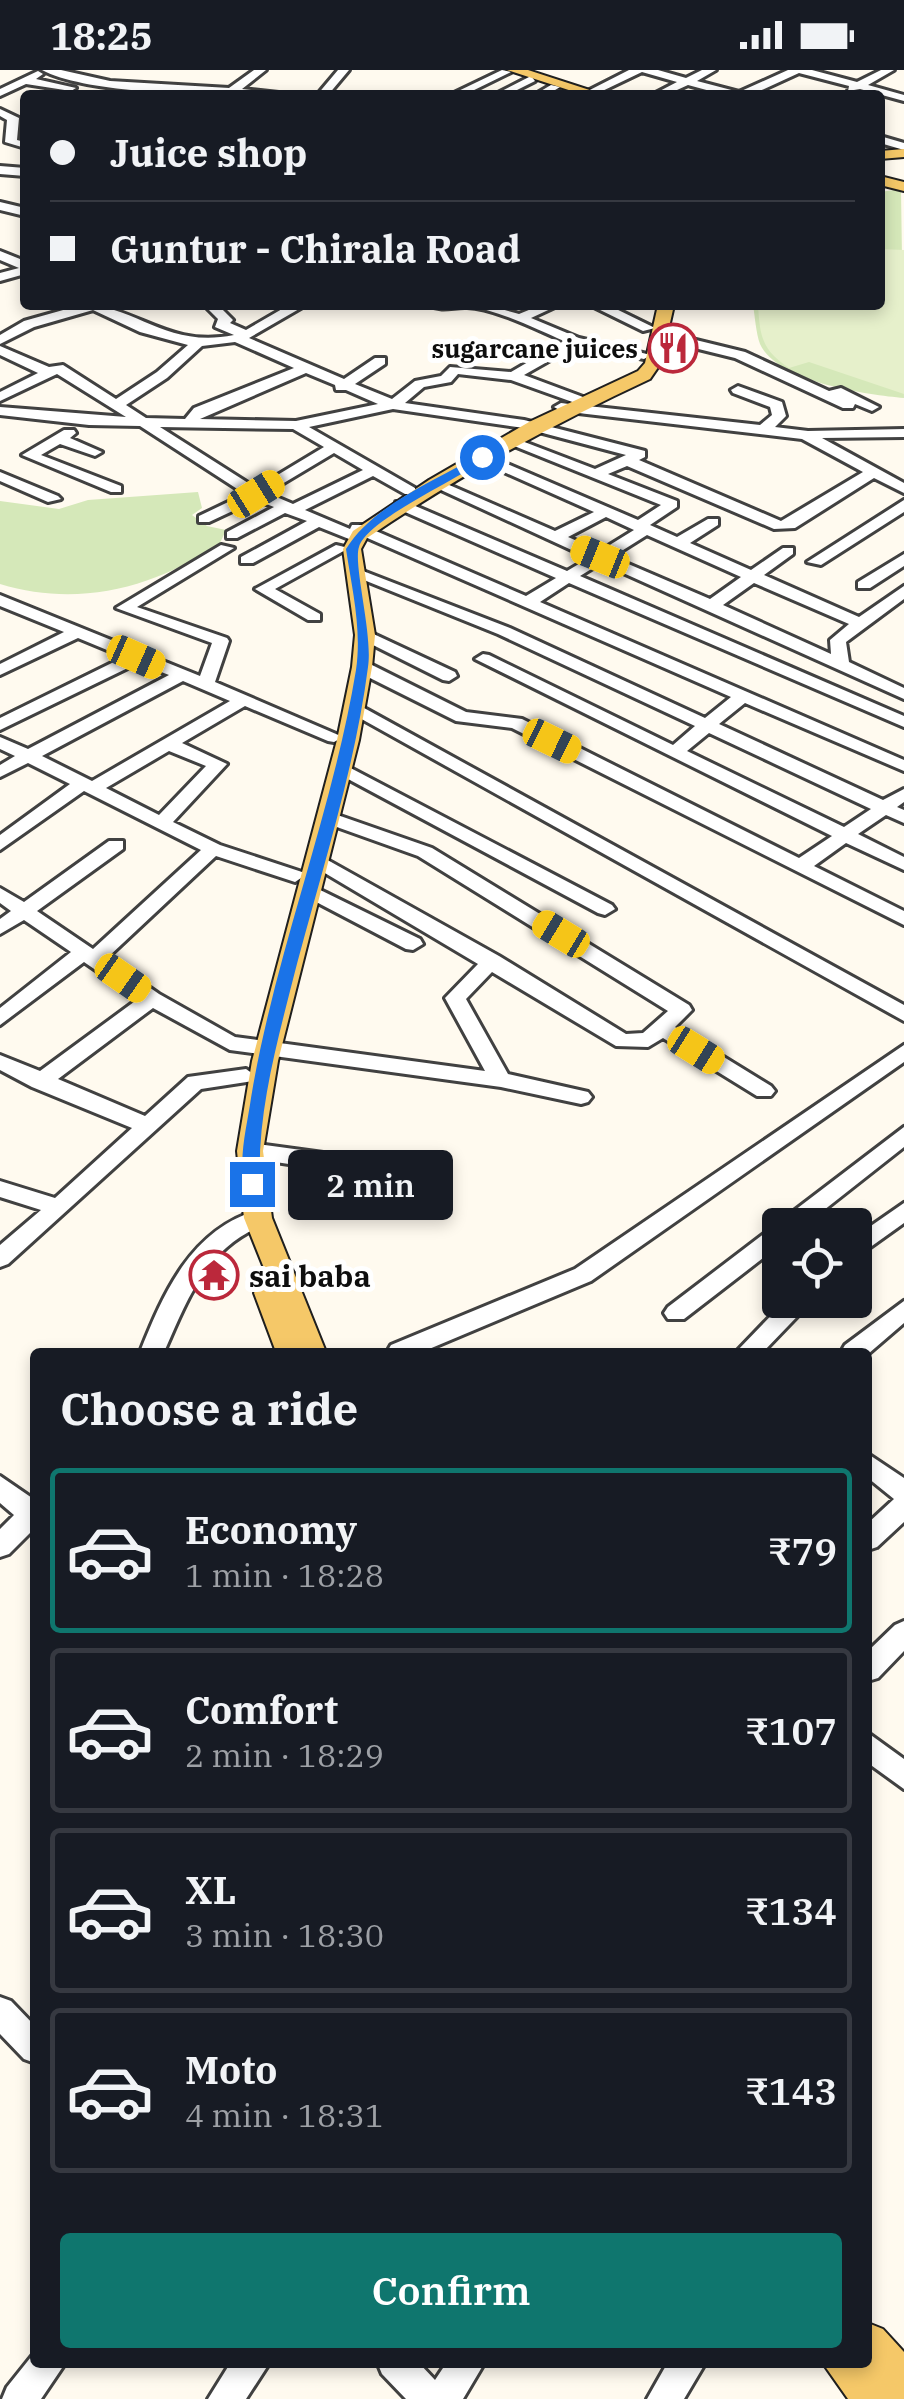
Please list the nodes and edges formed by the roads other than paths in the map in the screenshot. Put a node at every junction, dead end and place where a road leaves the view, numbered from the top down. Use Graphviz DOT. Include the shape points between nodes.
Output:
graph roads {
  1 [pos="47,70"];
  2 [pos="260,70"];
  3 [pos="642,70"];
  4 [pos="711,70"];
  5 [pos="798,70"];
  6 [pos="889,70"];
  7 [pos="507,71"];
  8 [pos="531,79"];
  9 [pos="0,81"];
  10 [pos="686,81"];
  11 [pos="104,82"];
  12 [pos="20,84"];
  13 [pos="555,86"];
  14 [pos="859,86"];
  15 [pos="47,90"];
  16 [pos="57,90"];
  17 [pos="194,90"];
  18 [pos="232,90"];
  19 [pos="466,90"];
  20 [pos="509,90"];
  21 [pos="548,90"];
  22 [pos="572,90"];
  23 [pos="575,90"];
  24 [pos="598,90"];
  25 [pos="667,90"];
  26 [pos="721,90"];
  27 [pos="752,90"];
  28 [pos="851,90"];
  29 [pos="874,90"];
  30 [pos="0,95"];
  31 [pos="0,112"];
  32 [pos="6,128"];
  33 [pos="78,310"];
  34 [pos="104,310"];
  35 [pos="216,310"];
  36 [pos="290,310"];
  37 [pos="490,310"];
  38 [pos="540,310"];
  39 [pos="607,310"];
  40 [pos="655,310"];
  41 [pos="664,310"];
  42 [pos="520,318"];
  43 [pos="653,332"];
  44 [pos="240,336"];
  45 [pos="0,340"];
  46 [pos="201,340"];
  47 [pos="575,342"];
  48 [pos="0,350"];
  49 [pos="644,355"];
  50 [pos="380,361"];
  51 [pos="305,368"];
  52 [pos="766,368"];
  53 [pos="46,371"];
  54 [pos="513,376"];
  55 [pos="341,387"];
  56 [pos="738,390"];
  57 [pos="0,397"];
  58 [pos="802,398"];
  59 [pos="117,405"];
  60 [pos="570,405"];
  61 [pos="848,405"];
  62 [pos="393,406"];
  63 [pos="872,407"];
  64 [pos="0,411"];
  65 [pos="141,419"];
  66 [pos="191,420"];
  67 [pos="89,421"];
  68 [pos="828,422"];
  69 [pos="296,426"];
  70 [pos="766,429"];
  71 [pos="523,431"];
  72 [pos="904,433"];
  73 [pos="806,435"];
  74 [pos="59,439"];
  75 [pos="334,447"];
  76 [pos="95,452"];
  77 [pos="29,454"];
  78 [pos="482,457"];
  79 [pos="626,460"];
  80 [pos="374,470"];
  81 [pos="875,472"];
  82 [pos="0,473"];
  83 [pos="595,475"];
  84 [pos="436,484"];
  85 [pos="116,489"];
  86 [pos="904,489"];
  87 [pos="256,494"];
  88 [pos="406,498"];
  89 [pos="54,499"];
  90 [pos="904,505"];
  91 [pos="287,510"];
  92 [pos="604,512"];
  93 [pos="204,519"];
  94 [pos="317,522"];
  95 [pos="713,522"];
  96 [pos="642,528"];
  97 [pos="353,535"];
  98 [pos="554,538"];
  99 [pos="677,544"];
  100 [pos="788,551"];
  101 [pos="600,557"];
  102 [pos="248,560"];
  103 [pos="904,560"];
  104 [pos="815,562"];
  105 [pos="358,574"];
  106 [pos="570,576"];
  107 [pos="753,576"];
  108 [pos="864,585"];
  109 [pos="904,590"];
  110 [pos="0,600"];
  111 [pos="531,600"];
  112 [pos="711,606"];
  113 [pos="28,614"];
  114 [pos="314,617"];
  115 [pos="858,622"];
  116 [pos="0,625"];
  117 [pos="79,631"];
  118 [pos="365,634"];
  119 [pos="136,657"];
  120 [pos="483,659"];
  121 [pos="842,665"];
  122 [pos="362,667"];
  123 [pos="0,670"];
  124 [pos="180,676"];
  125 [pos="449,676"];
  126 [pos="205,686"];
  127 [pos="904,694"];
  128 [pos="744,696"];
  129 [pos="240,702"];
  130 [pos="355,708"];
  131 [pos="904,722"];
  132 [pos="710,723"];
  133 [pos="0,725"];
  134 [pos="334,737"];
  135 [pos="0,742"];
  136 [pos="168,744"];
  137 [pos="675,752"];
  138 [pos="28,756"];
  139 [pos="904,766"];
  140 [pos="341,768"];
  141 [pos="0,772"];
  142 [pos="88,785"];
  143 [pos="904,794"];
  144 [pos="885,808"];
  145 [pos="904,817"];
  146 [pos="326,818"];
  147 [pos="161,823"];
  148 [pos="846,835"];
  149 [pos="0,844"];
  150 [pos="116,845"];
  151 [pos="212,849"];
  152 [pos="315,860"];
  153 [pos="904,864"];
  154 [pos="801,866"];
  155 [pos="301,883"];
  156 [pos="0,894"];
  157 [pos="24,910"];
  158 [pos="606,910"];
  159 [pos="904,919"];
  160 [pos="0,928"];
  161 [pos="413,944"];
  162 [pos="89,955"];
  163 [pos="492,961"];
  164 [pos="152,998"];
  165 [pos="904,1014"];
  166 [pos="0,1018"];
  167 [pos="663,1028"];
  168 [pos="260,1049"];
  169 [pos="904,1052"];
  170 [pos="0,1062"];
  171 [pos="246,1076"];
  172 [pos="500,1080"];
  173 [pos="40,1082"];
  174 [pos="764,1091"];
  175 [pos="581,1097"];
  176 [pos="146,1125"];
  177 [pos="904,1135"];
  178 [pos="250,1151"];
  179 [pos="392,1186"];
  180 [pos="0,1189"];
  181 [pos="59,1207"];
  182 [pos="812,1208"];
  183 [pos="904,1210"];
  184 [pos="250,1220"];
  185 [pos="872,1235"];
  186 [pos="762,1247"];
  187 [pos="0,1258"];
  188 [pos="904,1310"];
  189 [pos="676,1313"];
  190 [pos="783,1318"];
  191 [pos="154,1348"];
  192 [pos="289,1348"];
  193 [pos="310,1348"];
  194 [pos="409,1348"];
  195 [pos="752,1348"];
  196 [pos="858,1348"];
  197 [pos="872,1467"];
  198 [pos="0,1487"];
  199 [pos="904,1492"];
  200 [pos="904,1506"];
  201 [pos="30,1511"];
  202 [pos="30,1516"];
  203 [pos="872,1534"];
  204 [pos="0,1546"];
  205 [pos="904,1633"];
  206 [pos="872,1665"];
  207 [pos="872,1749"];
  208 [pos="904,1776"];
  209 [pos="0,2012"];
  210 [pos="30,2043"];
  211 [pos="872,2348"];
  212 [pos="43,2368"];
  213 [pos="249,2368"];
  214 [pos="400,2368"];
  215 [pos="464,2368"];
  216 [pos="685,2368"];
  217 [pos="849,2368"];
  218 [pos="904,2383"];
  219 [pos="19,2399"];
  220 [pos="225,2399"];
  221 [pos="430,2399"];
  222 [pos="442,2399"];
  223 [pos="664,2399"];
  224 [pos="876,2399"];
  1 -- 11 [label="street"];
  1 -- 12 [label="street"];
  2 -- 18 [label="street"];
  3 -- 10 [label="street"];
  3 -- 24 [label="street"];
  4 -- 10 [label="street"];
  5 -- 14 [label="street"];
  5 -- 27 [label="street"];
  6 -- 14 [label="street"];
  7 -- 8 [label="main road"];
  7 -- 19 [label="street"];
  7 -- 23 [label="main road"];
  8 -- 13 [label="main road"];
  8 -- 20 [label="street"];
  9 -- 12 [label="street"];
  10 -- 25 [label="street"];
  10 -- 26 [label="street"];
  11 -- 16 [label="street"];
  11 -- 17 [label="street"];
  12 -- 15 [label="street"];
  12 -- 30 [label="street"];
  13 -- 21 [label="street"];
  13 -- 22 [label="main road"];
  14 -- 28 [label="street"];
  14 -- 29 [label="street"];
  31 -- 32 [label="street" via="13,118"];
  33 -- 45 [label="street"];
  34 -- 46 [label="street" via="128,324"];
  35 -- 44 [label="street" via="226,320 220,324"];
  36 -- 44 [label="street"];
  37 -- 42 [label="street"];
  38 -- 42 [label="street"];
  39 -- 43 [label="street"];
  40 -- 43 [label="main road"];
  41 -- 43 [label="main road"];
  42 -- 47 [label="street"];
  43 -- 49 [label="main road"];
  43 -- 52 [label="street"];
  43 -- 60 [label="main road" via="654,362 644,375"];
  44 -- 46 [label="street"];
  44 -- 51 [label="street"];
  46 -- 59 [label="street"];
  47 -- 49 [label="street"];
  47 -- 54 [label="street"];
  48 -- 53 [label="street"];
  49 -- 60 [label="main road" via="627,377"];
  50 -- 55 [label="street"];
  51 -- 55 [label="street"];
  51 -- 66 [label="street"];
  52 -- 61 [label="street"];
  52 -- 63 [label="street"];
  53 -- 57 [label="street"];
  53 -- 59 [label="street" via="58,368"];
  54 -- 60 [label="street"];
  54 -- 62 [label="street" via="455,370 446,379 420,384"];
  55 -- 62 [label="street"];
  56 -- 70 [label="street" via="777,406 779,416"];
  58 -- 68 [label="street"];
  59 -- 65 [label="street"];
  60 -- 70 [label="street"];
  60 -- 71 [label="main road"];
  62 -- 69 [label="street"];
  62 -- 71 [label="street" via="474,411"];
  64 -- 67 [label="street"];
  65 -- 66 [label="street"];
  65 -- 67 [label="street"];
  65 -- 87 [label="street"];
  66 -- 69 [label="street"];
  67 -- 74 [label="street"];
  68 -- 72 [label="street"];
  68 -- 73 [label="street"];
  69 -- 75 [label="street"];
  70 -- 73 [label="street"];
  71 -- 78 [label="main road"];
  71 -- 79 [label="street" via="640,454"];
  71 -- 83 [label="street"];
  71 -- 88 [label="main road"];
  73 -- 81 [label="street"];
  74 -- 76 [label="street"];
  74 -- 77 [label="street"];
  75 -- 80 [label="street"];
  75 -- 87 [label="street"];
  77 -- 82 [label="street"];
  77 -- 85 [label="street"];
  78 -- 84 [label="main road"];
  78 -- 92 [label="street"];
  79 -- 81 [label="street" via="780,526"];
  79 -- 83 [label="street"];
  80 -- 88 [label="street"];
  80 -- 91 [label="street"];
  81 -- 86 [label="street"];
  82 -- 89 [label="street"];
  83 -- 96 [label="street" via="672,504"];
  84 -- 88 [label="main road"];
  84 -- 98 [label="street"];
  87 -- 91 [label="street"];
  87 -- 93 [label="street"];
  88 -- 97 [label="main road"];
  88 -- 106 [label="street"];
  90 -- 104 [label="street"];
  91 -- 94 [label="street"];
  91 -- 126 [label="street" via="124,608 221,641"];
  92 -- 96 [label="street"];
  92 -- 98 [label="street"];
  94 -- 97 [label="street"];
  94 -- 102 [label="street"];
  95 -- 99 [label="street"];
  96 -- 99 [label="street"];
  96 -- 101 [label="street"];
  97 -- 105 [label="main road"];
  97 -- 111 [label="street"];
  97 -- 114 [label="street" via="263,589"];
  97 -- 134 [label="main road" via="350,641"];
  98 -- 101 [label="street"];
  99 -- 107 [label="street"];
  100 -- 107 [label="street"];
  101 -- 106 [label="street"];
  101 -- 112 [label="street"];
  103 -- 108 [label="street"];
  105 -- 118 [label="main road"];
  105 -- 132 [label="street"];
  106 -- 111 [label="street"];
  106 -- 131 [label="street"];
  107 -- 112 [label="street"];
  107 -- 115 [label="street"];
  109 -- 115 [label="street"];
  110 -- 113 [label="street"];
  111 -- 128 [label="street"];
  112 -- 121 [label="street"];
  113 -- 116 [label="street"];
  113 -- 117 [label="street"];
  115 -- 121 [label="street" via="838,640"];
  117 -- 119 [label="street"];
  117 -- 123 [label="street"];
  118 -- 122 [label="main road"];
  118 -- 125 [label="street"];
  119 -- 124 [label="street"];
  119 -- 133 [label="street"];
  120 -- 137 [label="street"];
  121 -- 127 [label="street"];
  122 -- 130 [label="main road"];
  122 -- 154 [label="street" via="462,716 516,724"];
  124 -- 126 [label="street"];
  124 -- 138 [label="street"];
  126 -- 129 [label="street"];
  128 -- 132 [label="street"];
  128 -- 139 [label="street"];
  129 -- 134 [label="street"];
  129 -- 136 [label="street"];
  130 -- 140 [label="main road"];
  130 -- 165 [label="street"];
  132 -- 137 [label="street"];
  132 -- 144 [label="street"];
  134 -- 155 [label="main road"];
  135 -- 138 [label="street"];
  136 -- 142 [label="street"];
  136 -- 147 [label="street" via="218,764"];
  137 -- 148 [label="street"];
  138 -- 141 [label="street"];
  138 -- 142 [label="street"];
  140 -- 146 [label="main road"];
  140 -- 158 [label="street"];
  142 -- 147 [label="street"];
  142 -- 149 [label="street"];
  143 -- 144 [label="street"];
  144 -- 145 [label="street"];
  144 -- 148 [label="street"];
  146 -- 152 [label="main road"];
  146 -- 167 [label="street" via="412,845 675,1002 682,1010"];
  147 -- 151 [label="street"];
  148 -- 153 [label="street"];
  148 -- 154 [label="street"];
  150 -- 157 [label="street"];
  151 -- 155 [label="street"];
  151 -- 162 [label="street"];
  152 -- 155 [label="main road"];
  152 -- 163 [label="street"];
  154 -- 159 [label="street"];
  155 -- 161 [label="street"];
  155 -- 168 [label="main road"];
  156 -- 157 [label="street"];
  157 -- 160 [label="street"];
  157 -- 162 [label="street"];
  162 -- 164 [label="street"];
  162 -- 166 [label="street"];
  163 -- 167 [label="street" via="623,1041 641,1043"];
  163 -- 172 [label="street" via="455,998"];
  164 -- 168 [label="street" via="222,1040"];
  164 -- 173 [label="street"];
  167 -- 174 [label="street"];
  168 -- 171 [label="main road"];
  168 -- 172 [label="street"];
  168 -- 178 [label="main road"];
  169 -- 194 [label="street" via="583,1275"];
  170 -- 173 [label="street"];
  171 -- 176 [label="street" via="194,1082"];
  171 -- 184 [label="main road" via="232,1167"];
  172 -- 175 [label="street"];
  173 -- 176 [label="street"];
  176 -- 181 [label="street"];
  177 -- 182 [label="street"];
  178 -- 179 [label="street" via="338,1163"];
  178 -- 184 [label="main road"];
  180 -- 181 [label="street"];
  181 -- 187 [label="street"];
  183 -- 185 [label="street"];
  184 -- 191 [label="street" via="206,1248"];
  184 -- 192 [label="main road"];
  184 -- 193 [label="main road"];
  186 -- 189 [label="street"];
  188 -- 196 [label="street"];
  190 -- 195 [label="street"];
  197 -- 199 [label="street"];
  198 -- 201 [label="street"];
  200 -- 203 [label="street"];
  202 -- 204 [label="street"];
  205 -- 206 [label="street"];
  207 -- 208 [label="street"];
  209 -- 210 [label="street"];
  211 -- 218 [label="main road"];
  212 -- 219 [label="street"];
  213 -- 220 [label="street"];
  214 -- 221 [label="street"];
  215 -- 222 [label="street"];
  216 -- 223 [label="street"];
  217 -- 224 [label="main road"];
}
